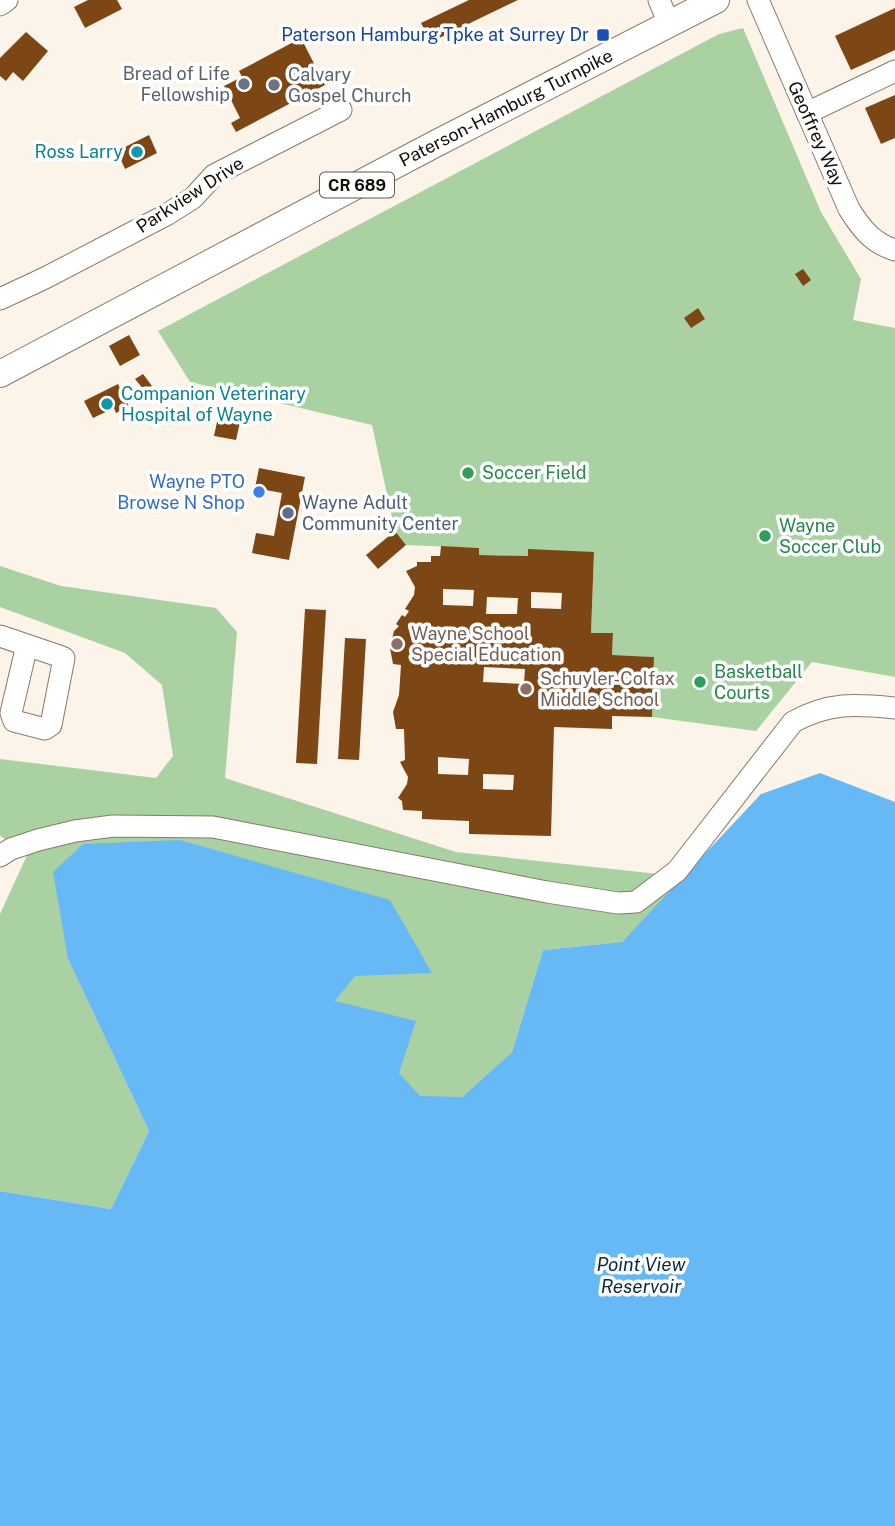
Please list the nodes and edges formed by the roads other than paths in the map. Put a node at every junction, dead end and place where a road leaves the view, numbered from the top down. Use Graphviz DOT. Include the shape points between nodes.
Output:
graph roads {
  1 [pos="7,0"];
  2 [pos="716,0"];
  3 [pos="758,0"];
  4 [pos="0,5"];
  5 [pos="664,12"];
  6 [pos="895,71"];
  7 [pos="341,110"];
  8 [pos="807,113"];
  9 [pos="895,250"];
  10 [pos="0,299"];
  11 [pos="0,374"];
  12 [pos="0,636"];
  13 [pos="27,645"];
  14 [pos="895,708"];
  15 [pos="0,856"];
  1 -- 4 [label="street"];
  2 -- 5 [label="main road, Paterson-Hamburg Turnpike / CR 689"];
  3 -- 8 [label="street, Geoffrey Way"];
  5 -- 11 [label="main road, Paterson-Hamburg Turnpike / CR 689" via="422,150"];
  6 -- 8 [label="street"];
  7 -- 10 [label="street, Parkview Drive" via="215,175 193,198 166,215"];
  8 -- 9 [label="street, Geoffrey Way" via="857,222 874,240"];
  12 -- 13 [label="street"];
  14 -- 15 [label="street" via="836,705 793,722 677,871 636,902 547,892 213,827 113,826 75,831"];
}
